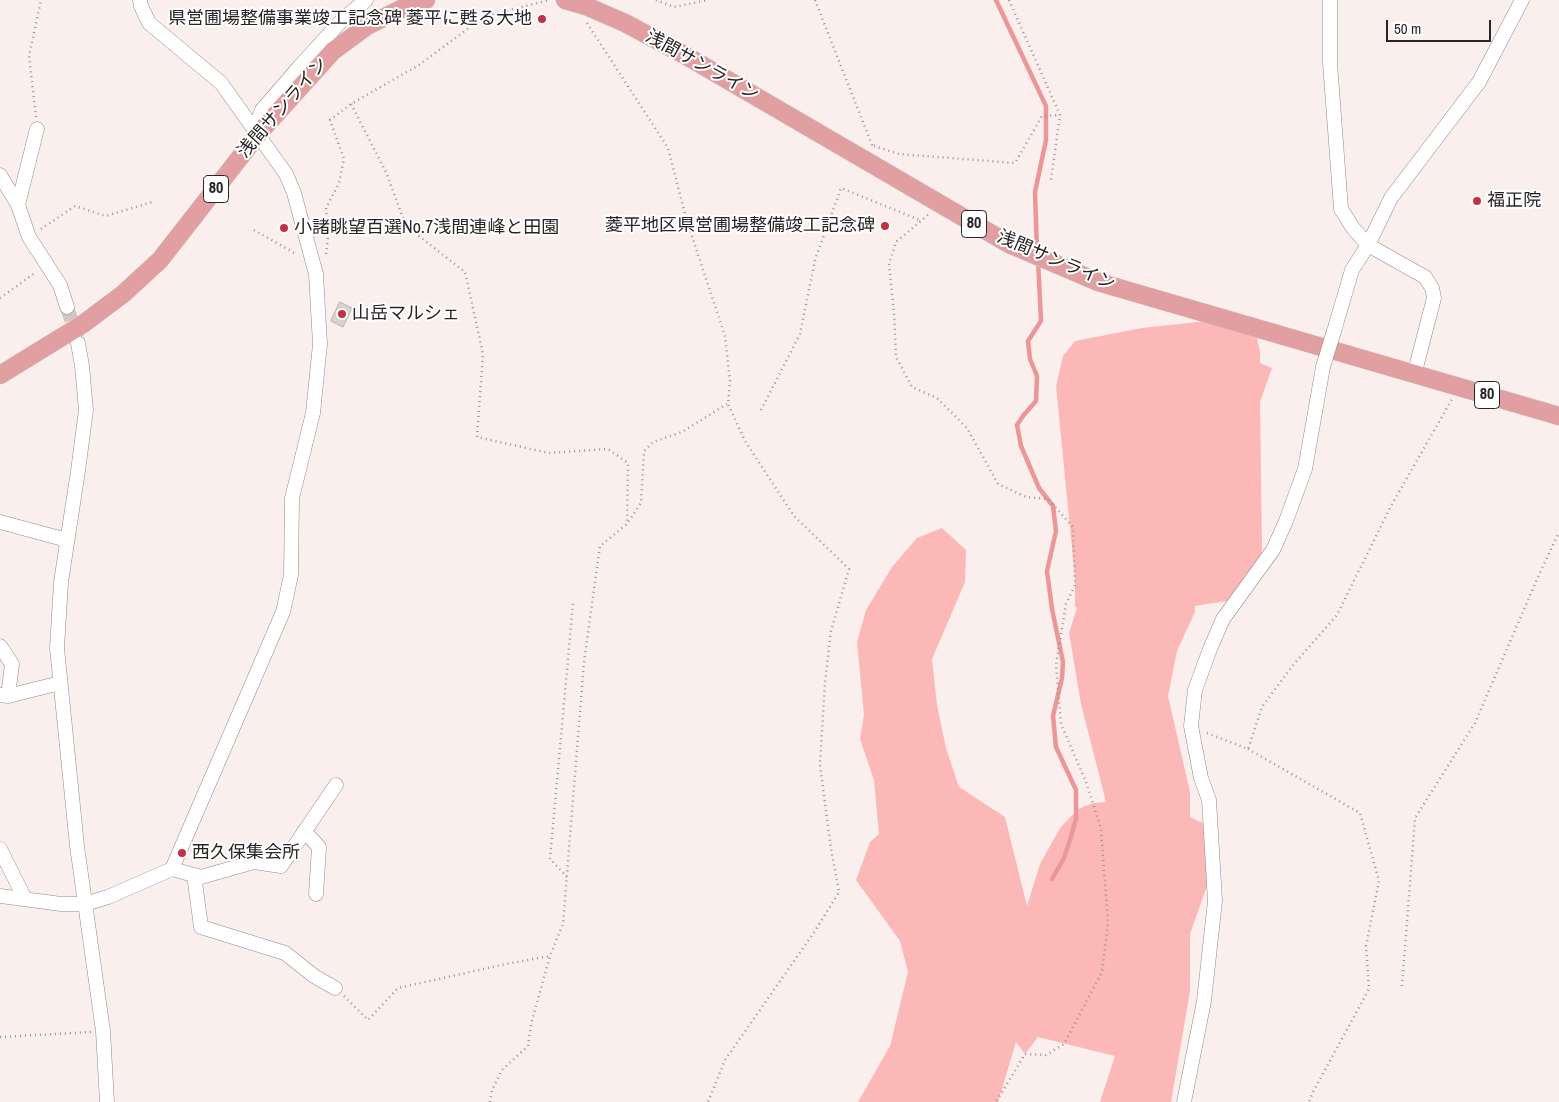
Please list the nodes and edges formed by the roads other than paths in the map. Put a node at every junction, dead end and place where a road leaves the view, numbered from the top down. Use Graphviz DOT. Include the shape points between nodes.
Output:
graph roads {
  1 [pos="140,0"];
  2 [pos="366,0"];
  3 [pos="426,0"];
  4 [pos="1330,0"];
  5 [pos="1522,0"];
  6 [pos="570,2"];
  7 [pos="37,130"];
  8 [pos="257,131"];
  9 [pos="0,176"];
  10 [pos="18,205"];
  11 [pos="1368,245"];
  12 [pos="68,307"];
  13 [pos="78,343"];
  14 [pos="0,375"];
  15 [pos="1414,375"];
  16 [pos="1559,416"];
  17 [pos="0,522"];
  18 [pos="67,540"];
  19 [pos="0,646"];
  20 [pos="60,683"];
  21 [pos="4,696"];
  22 [pos="336,785"];
  23 [pos="304,832"];
  24 [pos="0,849"];
  25 [pos="172,869"];
  26 [pos="194,875"];
  27 [pos="316,894"];
  28 [pos="0,896"];
  29 [pos="25,899"];
  30 [pos="85,904"];
  31 [pos="335,988"];
  32 [pos="107,1102"];
  33 [pos="1184,1102"];
  1 -- 8 [label="street" via="149,23 222,83"];
  2 -- 8 [label="street" via="342,20 262,110"];
  3 -- 8 [label="main road, 浅間サンライン / 80" via="367,26 333,51"];
  4 -- 11 [label="street" via="1330,63 1341,209"];
  5 -- 11 [label="street" via="1479,82 1391,198"];
  6 -- 15 [label="main road, 浅間サンライン / 80" via="625,23 683,54 1009,244 1098,282"];
  7 -- 10 [label="street"];
  8 -- 14 [label="main road, 浅間サンライン / 80" via="160,260 83,324"];
  8 -- 25 [label="street" via="286,174 294,193 316,274 320,344 313,414 292,498 292,575 283,612"];
  9 -- 10 [label="street"];
  10 -- 12 [label="street" via="29,237 60,285"];
  11 -- 15 [label="street" via="1425,277 1432,288 1434,298"];
  11 -- 33 [label="street, bridge" via="1352,270 1323,367 1305,469 1273,550 1223,619 1195,690 1191,726 1209,800 1215,901 1204,1001"];
  13 -- 18 [label="street" via="86,410"];
  15 -- 16 [label="main road, 浅間サンライン / 80"];
  17 -- 18 [label="street"];
  18 -- 20 [label="street" via="57,648"];
  19 -- 21 [label="street" via="12,664"];
  20 -- 21 [label="street"];
  20 -- 30 [label="street"];
  22 -- 23 [label="street"];
  23 -- 26 [label="street" via="280,866 254,862"];
  23 -- 27 [label="street" via="319,847"];
  24 -- 29 [label="street"];
  25 -- 26 [label="street"];
  25 -- 30 [label="street"];
  26 -- 31 [label="street" via="201,927 285,954"];
  28 -- 29 [label="street"];
  29 -- 30 [label="street"];
  30 -- 32 [label="street" via="103,1031"];
}
